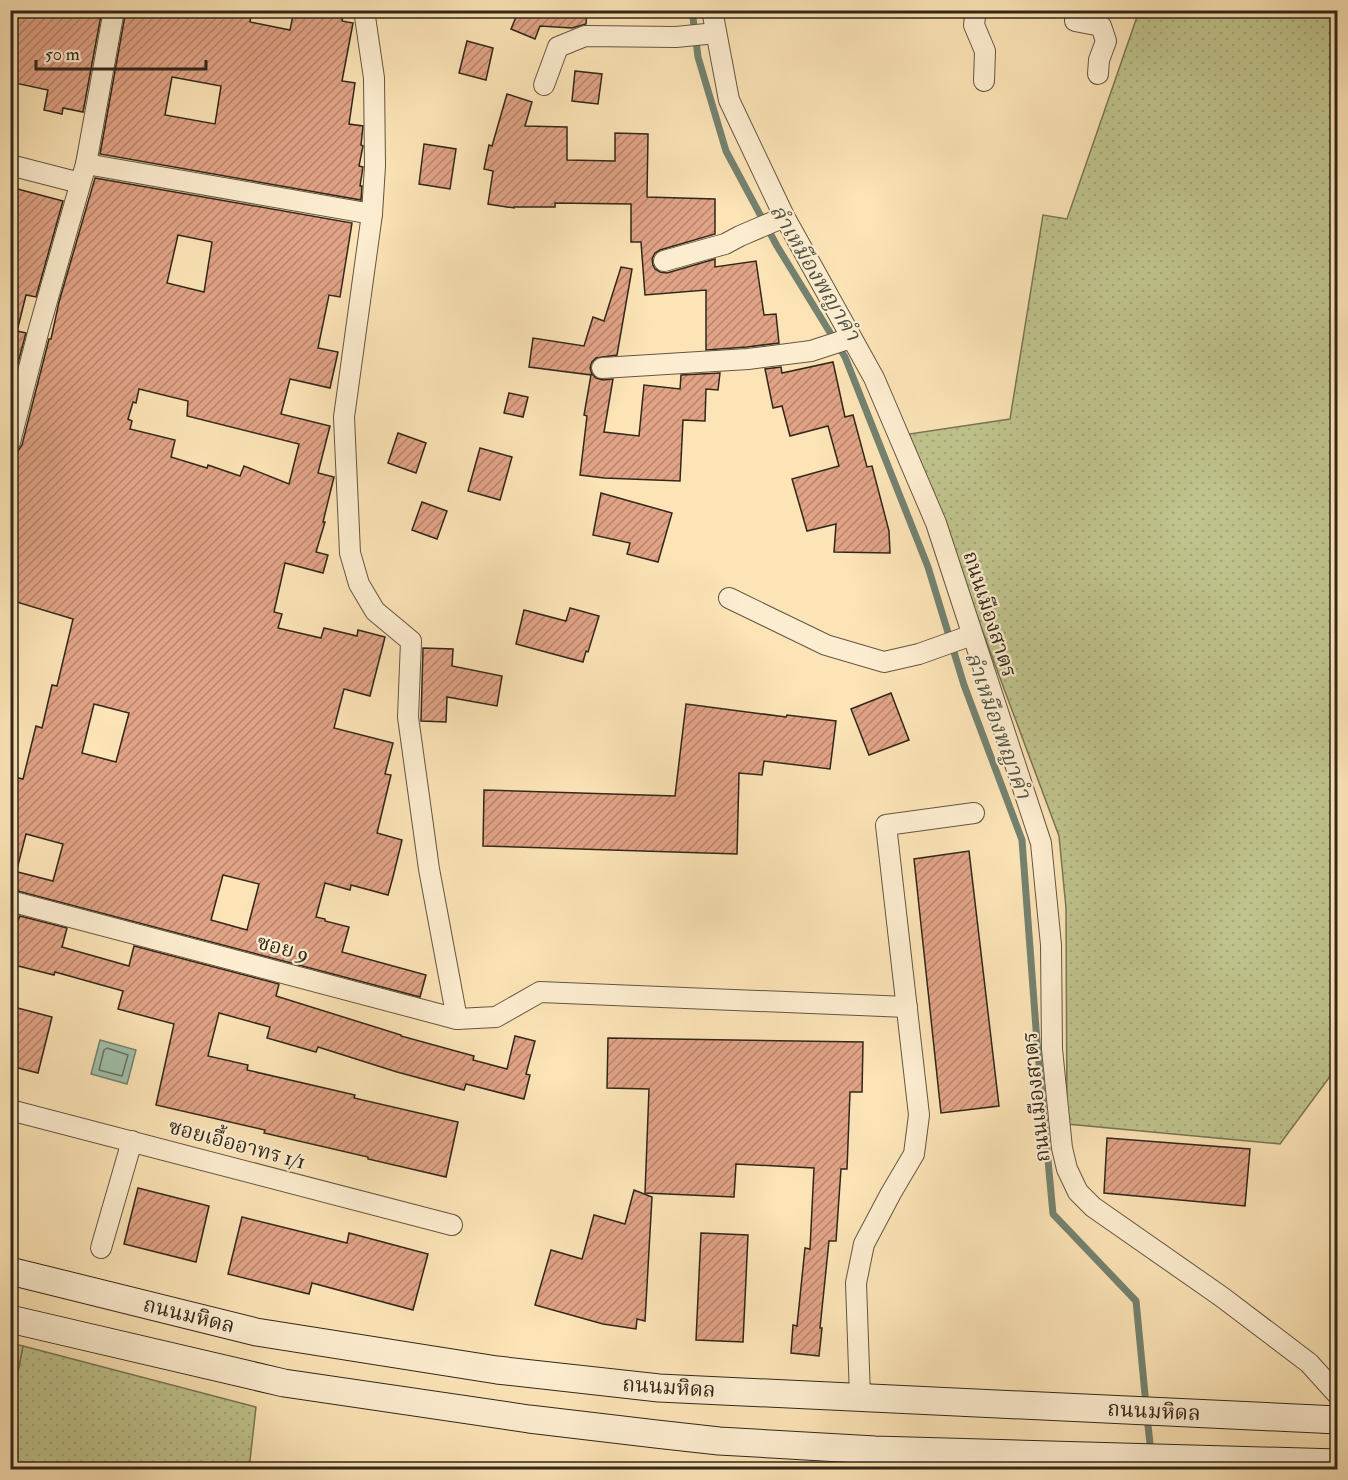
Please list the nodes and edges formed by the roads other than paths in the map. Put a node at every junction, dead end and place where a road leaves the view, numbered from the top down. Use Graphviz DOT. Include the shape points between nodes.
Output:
graph roads {
  1 [pos="114,10"];
  2 [pos="364,10"];
  3 [pos="712,10"];
  4 [pos="976,10"];
  5 [pos="1075,10"];
  6 [pos="709,34"];
  7 [pos="1098,74"];
  8 [pos="984,81"];
  9 [pos="543,85"];
  10 [pos="10,165"];
  11 [pos="82,173"];
  12 [pos="372,214"];
  13 [pos="780,219"];
  14 [pos="664,261"];
  15 [pos="846,339"];
  16 [pos="602,368"];
  17 [pos="10,442"];
  18 [pos="729,598"];
  19 [pos="964,637"];
  20 [pos="974,813"];
  21 [pos="10,901"];
  22 [pos="907,1007"];
  23 [pos="457,1019"];
  24 [pos="10,1110"];
  25 [pos="132,1142"];
  26 [pos="452,1225"];
  27 [pos="101,1248"];
  28 [pos="10,1271"];
  29 [pos="10,1319"];
  30 [pos="1338,1395"];
  31 [pos="860,1397"];
  32 [pos="1338,1420"];
  33 [pos="1338,1463"];
  1 -- 11 [label="street"];
  2 -- 12 [label="street" via="374,78"];
  3 -- 6 [label="street, ถนนเมืองสาตร"];
  4 -- 8 [label="street" via="974,25 985,51"];
  5 -- 7 [label="street" via="1075,21 1101,26 1106,40"];
  6 -- 9 [label="street" via="585,36 558,47"];
  6 -- 13 [label="street, ถนนเมืองสาตร" via="729,100"];
  10 -- 11 [label="street"];
  11 -- 12 [label="street"];
  11 -- 17 [label="street"];
  12 -- 23 [label="street" via="344,417 350,553 359,584 375,611 411,641 408,717 429,869"];
  13 -- 14 [label="street" via="725,244"];
  13 -- 15 [label="street, ถนนเมืองสาตร"];
  15 -- 16 [label="street" via="811,351 748,360"];
  15 -- 19 [label="street, ถนนเมืองสาตร" via="874,378 936,523"];
  18 -- 19 [label="street" via="826,645 884,662"];
  19 -- 30 [label="street, ถนนเมืองสาตร" via="1041,843 1051,945 1052,1049 1062,1148 1078,1192 1093,1207 1309,1363"];
  20 -- 22 [label="street" via="886,825"];
  21 -- 23 [label="street, ซอย 9"];
  22 -- 23 [label="street, ซอย 9" via="540,992 496,1017"];
  22 -- 31 [label="street" via="919,1115 914,1154 864,1244 856,1283"];
  24 -- 25 [label="street, ซอยเอื้ออาทร 1/1"];
  25 -- 26 [label="street, ซอยเอื้ออาทร 1/1"];
  25 -- 27 [label="street"];
  28 -- 31 [label="main road, ถนนมหิดล" via="256,1332 497,1370 659,1388"];
  29 -- 33 [label="main road, ถนนมหิดล" via="284,1383 529,1419 719,1441 875,1450"];
  31 -- 32 [label="main road, ถนนมหิดล"];
}
